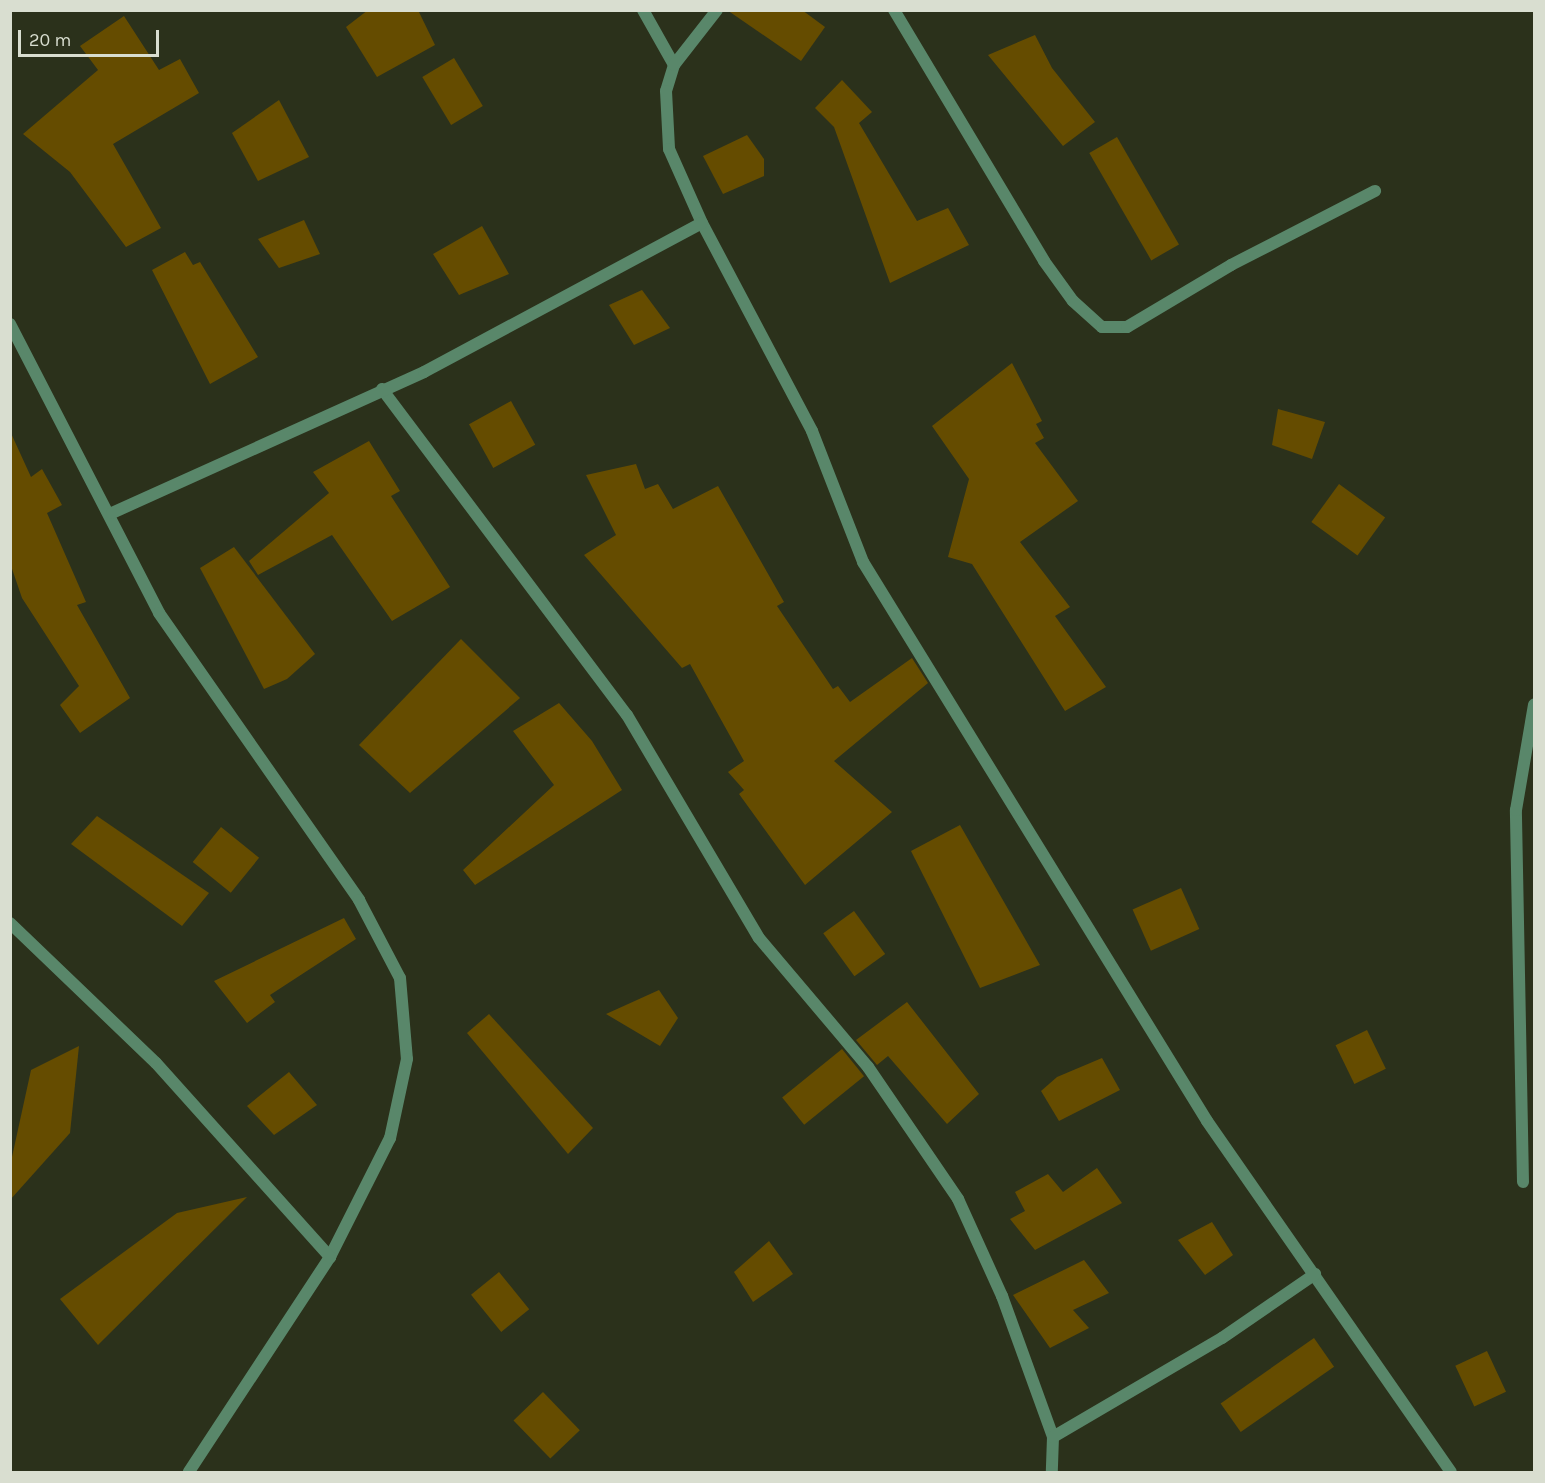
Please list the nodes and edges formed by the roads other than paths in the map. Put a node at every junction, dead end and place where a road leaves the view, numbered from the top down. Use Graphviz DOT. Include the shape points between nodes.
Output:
graph roads {
  1 [pos="643,10"];
  2 [pos="717,10"];
  3 [pos="894,10"];
  4 [pos="674,65"];
  5 [pos="1375,191"];
  6 [pos="702,223"];
  7 [pos="10,324"];
  8 [pos="382,389"];
  9 [pos="112,513"];
  10 [pos="1534,705"];
  11 [pos="10,923"];
  12 [pos="1523,1182"];
  13 [pos="330,1257"];
  14 [pos="1315,1274"];
  15 [pos="1053,1437"];
  16 [pos="189,1473"];
  17 [pos="1052,1473"];
  18 [pos="1451,1473"];
  1 -- 4 [label="lane"];
  2 -- 4 [label="lane"];
  3 -- 5 [label="lane" via="1044,261 1073,302 1102,327 1127,327 1231,265"];
  4 -- 6 [label="lane" via="666,91 669,149"];
  6 -- 8 [label="lane"];
  6 -- 14 [label="lane" via="812,431 863,562 1206,1121"];
  7 -- 9 [label="lane"];
  8 -- 9 [label="lane"];
  8 -- 15 [label="lane" via="627,715 759,938 921,1141 986,1257"];
  9 -- 13 [label="lane" via="159,613 316,836 381,937 400,978 407,1049 402,1098 370,1185"];
  10 -- 12 [label="lane" via="1516,810"];
  11 -- 13 [label="lane" via="156,1063"];
  13 -- 16 [label="lane"];
  14 -- 15 [label="lane" via="1222,1338"];
  14 -- 18 [label="lane"];
  15 -- 17 [label="lane"];
}
